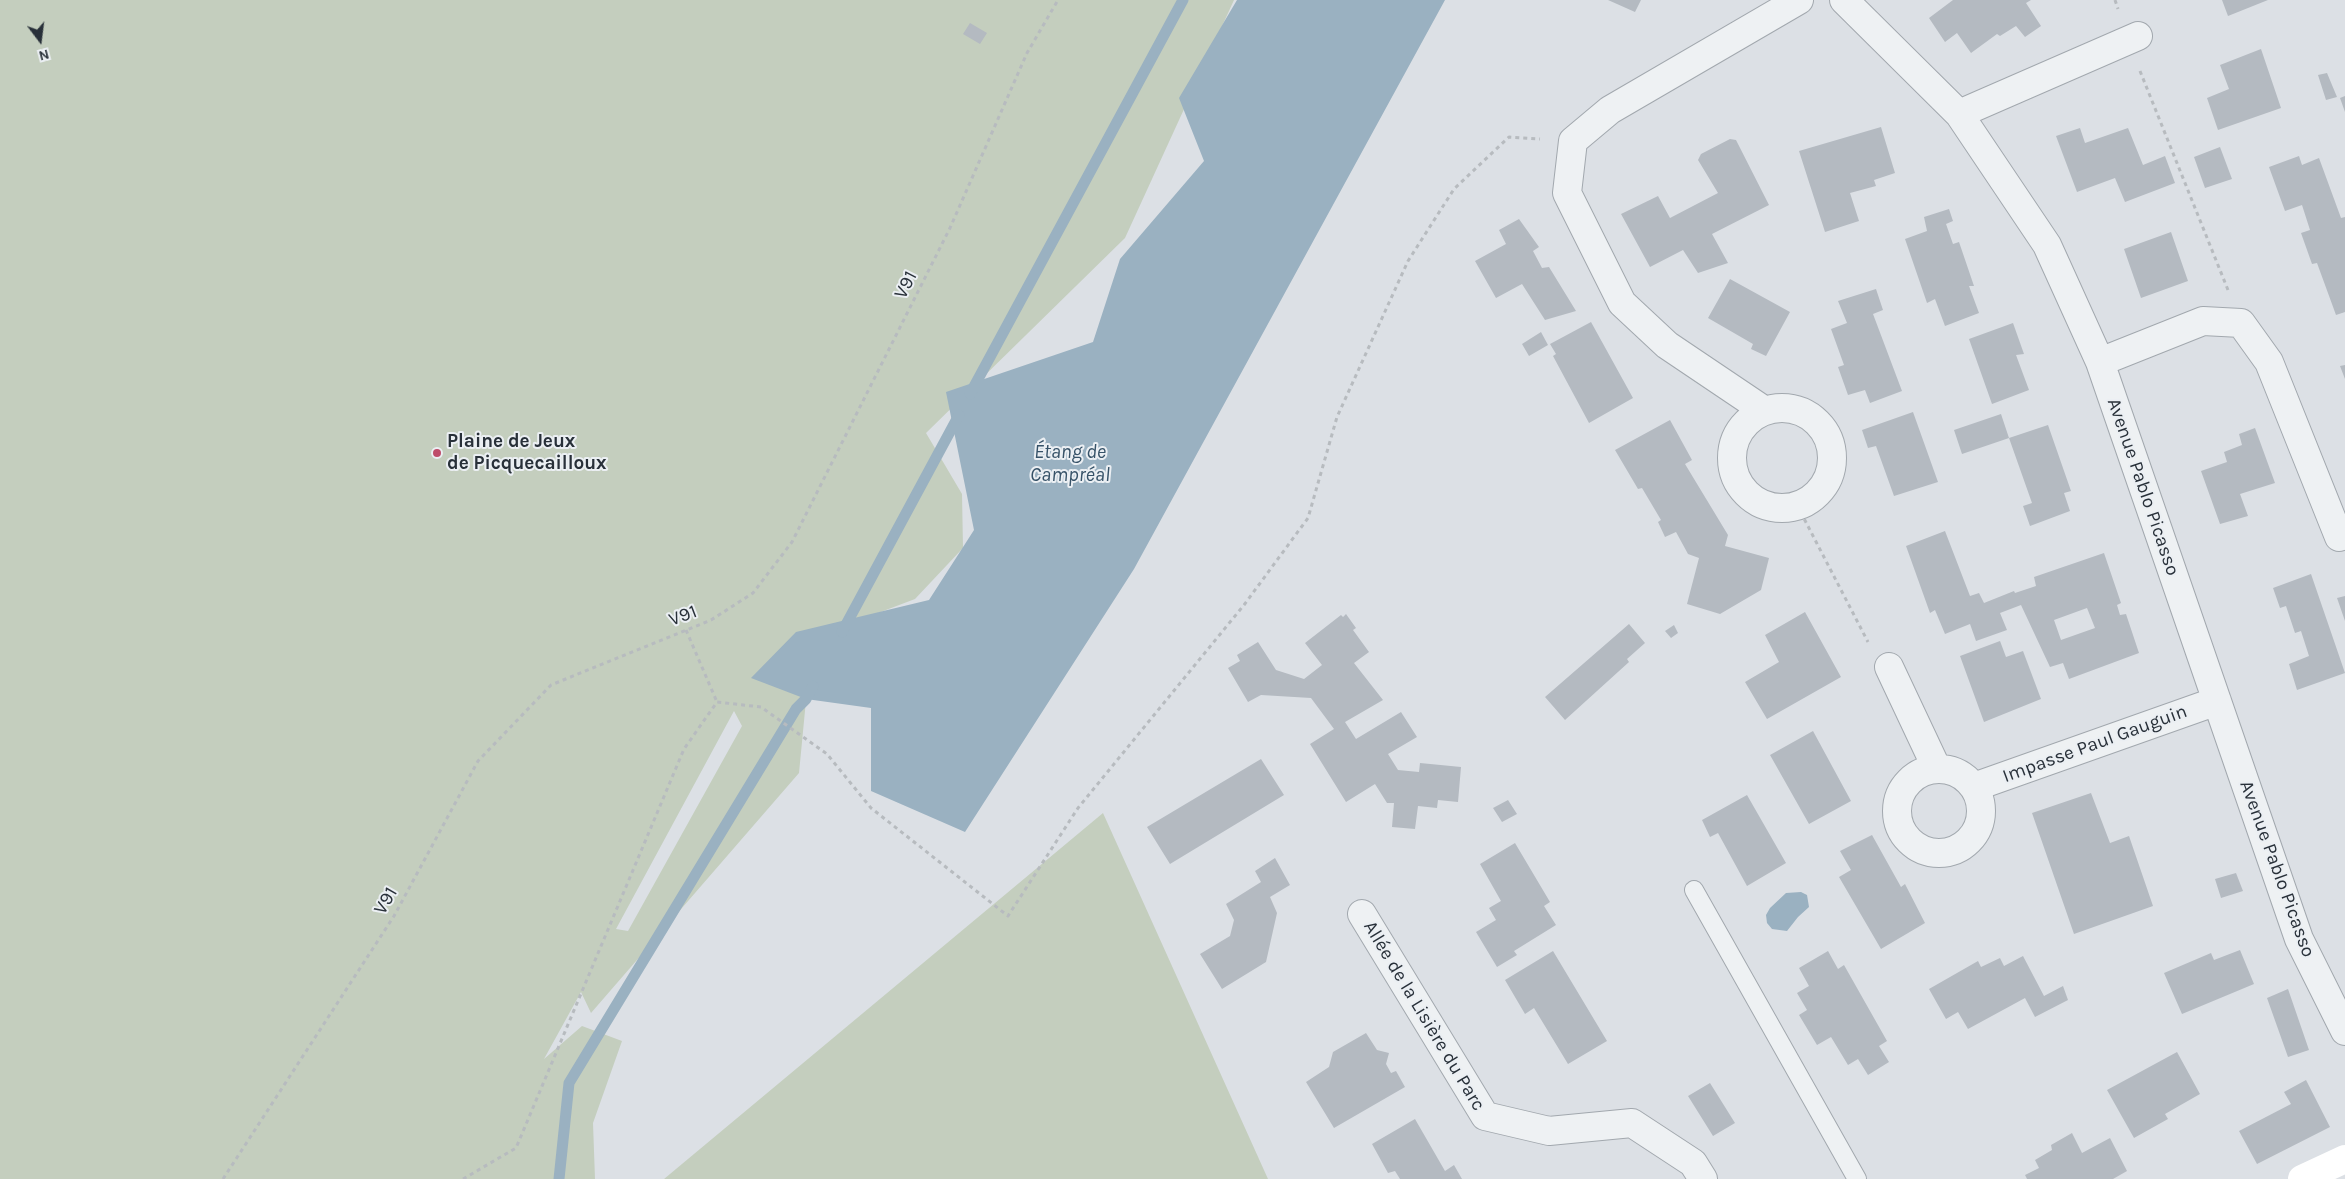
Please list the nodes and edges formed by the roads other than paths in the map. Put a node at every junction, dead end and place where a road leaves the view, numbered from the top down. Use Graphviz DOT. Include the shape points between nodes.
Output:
graph roads {
  1 [pos="1799,0"];
  2 [pos="1844,0"];
  3 [pos="2133,38"];
  4 [pos="1959,114"];
  5 [pos="2100,362"];
  6 [pos="1766,411"];
  7 [pos="2339,537"];
  8 [pos="1889,667"];
  9 [pos="2217,701"];
  10 [pos="1937,769"];
  11 [pos="1974,787"];
  12 [pos="1694,890"];
  13 [pos="1362,914"];
  14 [pos="2345,1031"];
  15 [pos="2345,1159"];
  16 [pos="2314,1176"];
  17 [pos="1703,1179"];
  18 [pos="1857,1179"];
  1 -- 6 [label="street" via="1610,110 1573,141 1567,193 1622,302 1667,345"];
  2 -- 4 [label="street, Avenue Pablo Picasso"];
  3 -- 4 [label="street"];
  4 -- 5 [label="street, Avenue Pablo Picasso" via="2047,245"];
  5 -- 7 [label="street" via="2203,321 2241,323 2269,362"];
  5 -- 9 [label="street, Avenue Pablo Picasso"];
  6 -- 6 [label="street" via="1782,408 1798,411 1813,419 1824,431 1830,447 1831,463 1826,480 1817,493 1788,508 1771,507 1756,501 1735,477 1732,461 1740,430 1751,418"];
  8 -- 10 [label="street"];
  9 -- 11 [label="street, Impasse Paul Gauguin"];
  9 -- 14 [label="street, Avenue Pablo Picasso" via="2298,939"];
  10 -- 11 [label="street" via="1958,773"];
  10 -- 11 [label="street" via="1912,779 1898,802 1901,830 1920,849 1948,852 1971,838 1981,813"];
  12 -- 18 [label="lane"];
  13 -- 17 [label="street, Allée de la Lisière du Parc" via="1485,1116 1549,1130 1632,1123 1693,1163"];
  15 -- 16 [label="main road"];
}
